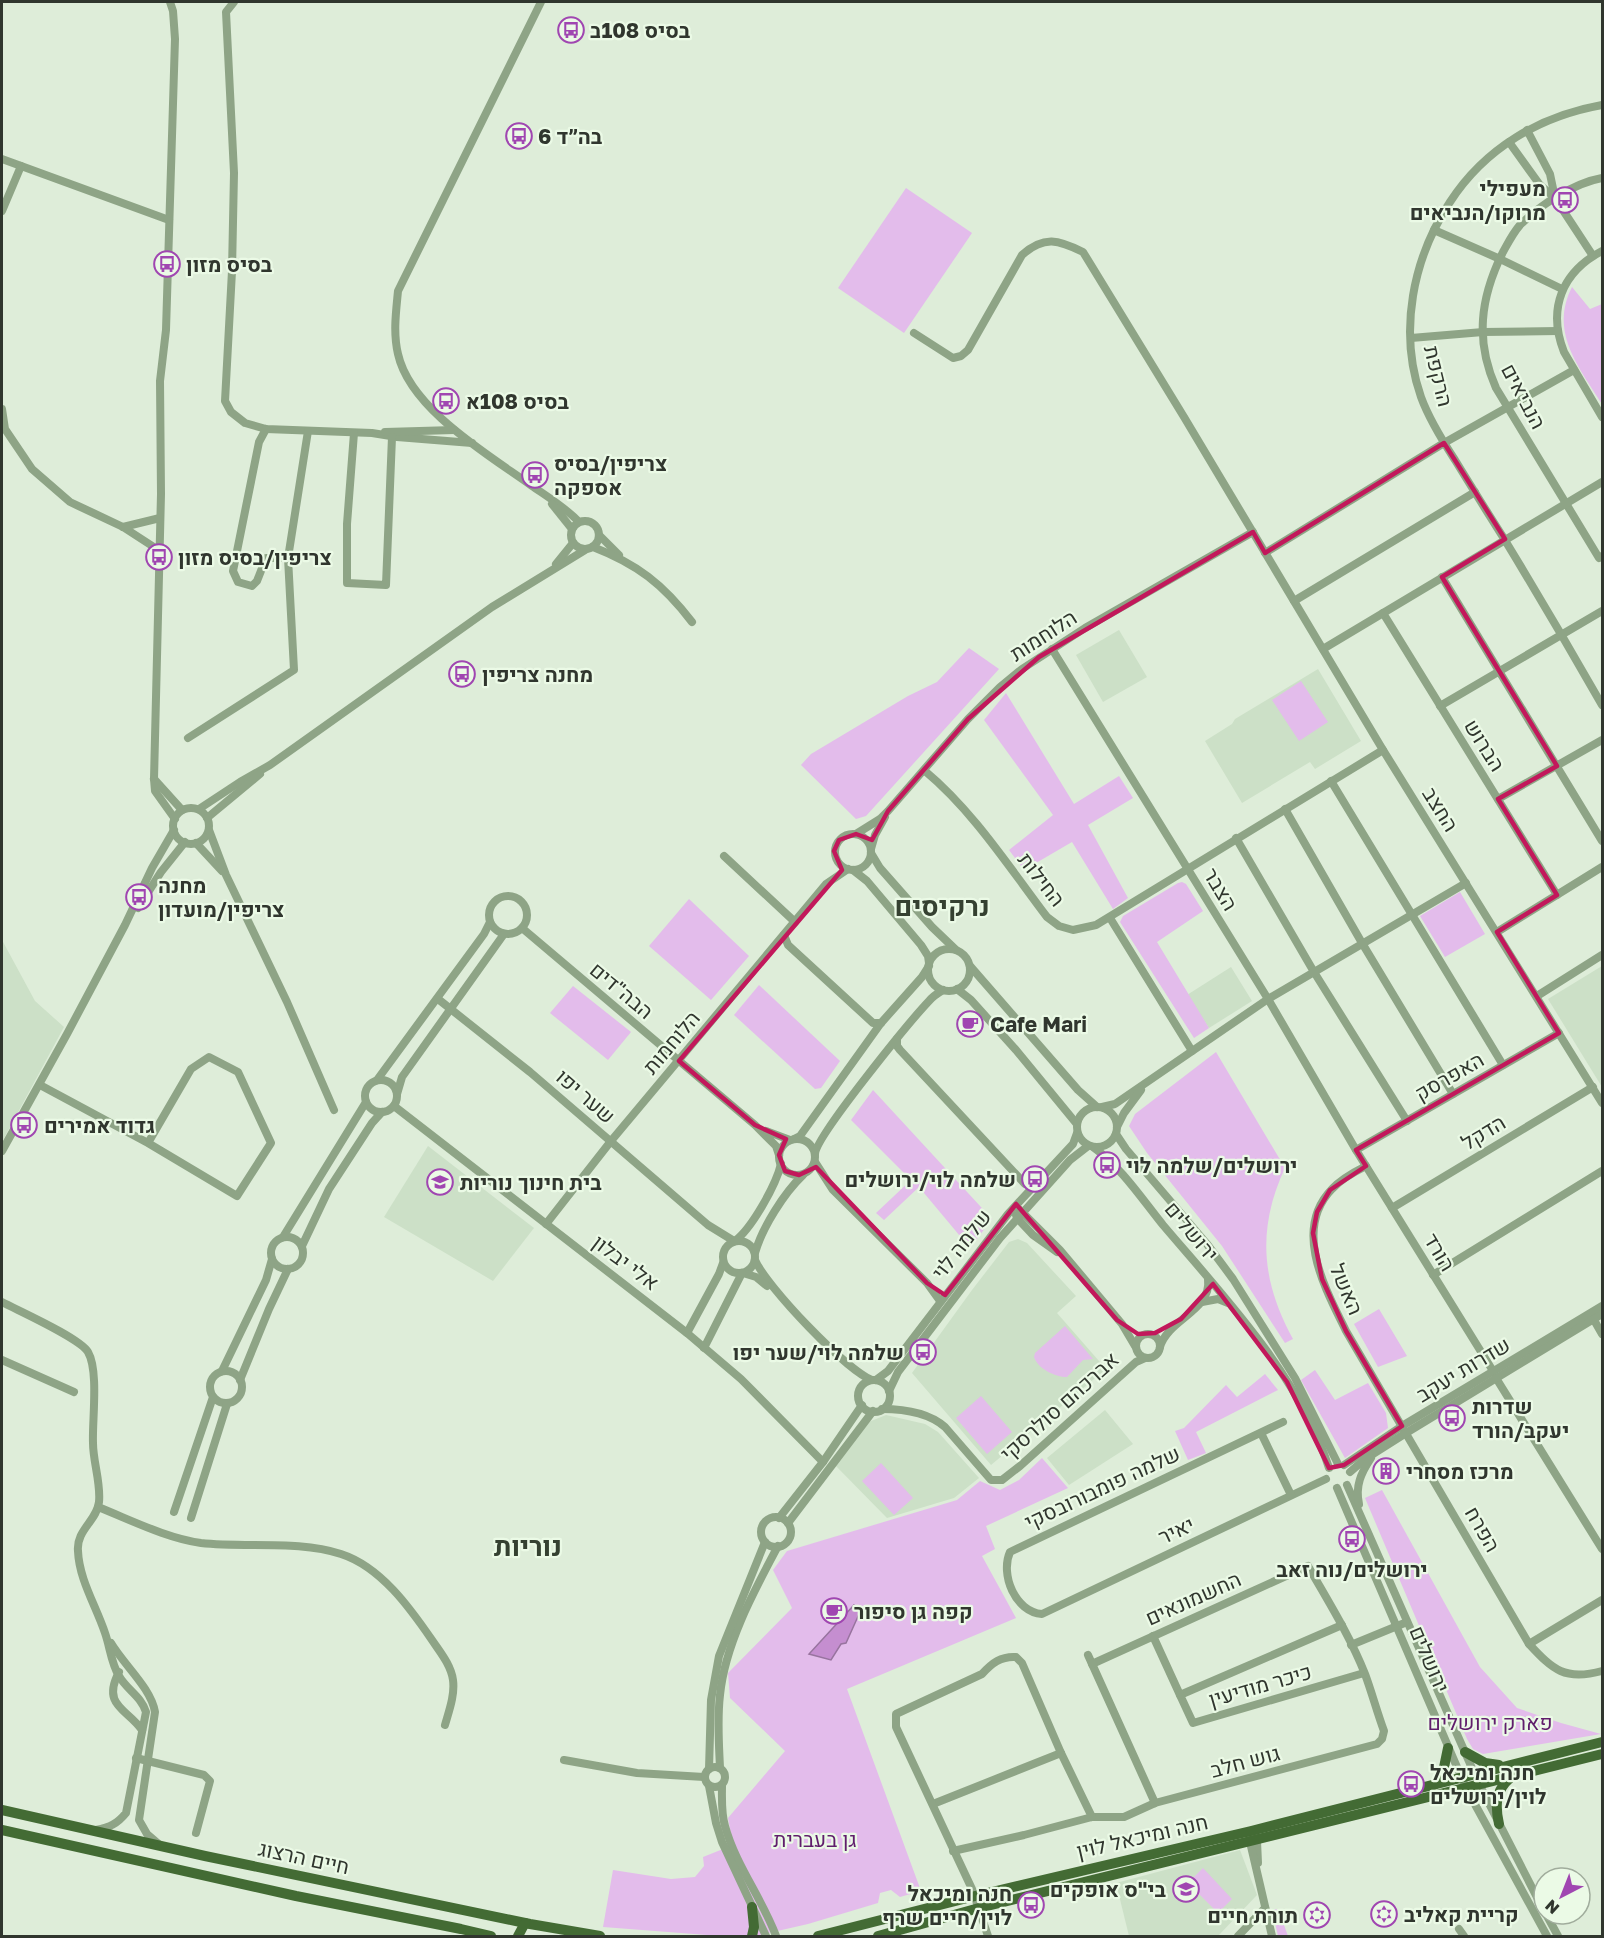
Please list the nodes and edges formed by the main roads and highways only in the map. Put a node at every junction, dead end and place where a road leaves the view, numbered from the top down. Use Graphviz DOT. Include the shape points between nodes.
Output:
graph roads {
  1 [pos="1602,1742"];
  2 [pos="1448,1748"];
  3 [pos="1465,1752"];
  4 [pos="1602,1754"];
  5 [pos="1508,1766"];
  6 [pos="1511,1777"];
  7 [pos="1477,1779"];
  8 [pos="1463,1783"];
  9 [pos="1434,1785"];
  10 [pos="2,1810"];
  11 [pos="1500,1824"];
  12 [pos="2,1830"];
  13 [pos="1252,1838"];
  14 [pos="752,1907"];
  15 [pos="525,1923"];
  16 [pos="461,1929"];
  17 [pos="474,1936"];
  18 [pos="491,1936"];
  19 [pos="518,1936"];
  20 [pos="525,1936"];
  21 [pos="600,1936"];
  22 [pos="752,1936"];
  23 [pos="818,1936"];
  24 [pos="878,1936"];
  1 -- 5 [label="main road"];
  2 -- 9 [label="main road" via="1442,1778"];
  3 -- 5 [label="main road" via="1485,1763"];
  4 -- 6 [label="main road"];
  5 -- 7 [label="main road"];
  6 -- 7 [label="main road"];
  6 -- 11 [label="main road" via="1497,1799"];
  7 -- 8 [label="main road, חנה ומיכאל לוין"];
  8 -- 9 [label="main road, חנה ומיכאל לוין"];
  8 -- 13 [label="main road, חנה ומיכאל לוין"];
  9 -- 13 [label="main road, חנה ומיכאל לוין"];
  10 -- 15 [label="main road, חיים הרצוג"];
  12 -- 16 [label="main road, חיים הרצוג"];
  13 -- 23 [label="main road, חנה ומיכאל לוין" via="975,1896"];
  13 -- 24 [label="main road, חנה ומיכאל לוין"];
  14 -- 22 [label="main road"];
  15 -- 19 [label="main road"];
  15 -- 20 [label="main road"];
  15 -- 21 [label="main road, חיים הרצוג"];
  16 -- 17 [label="main road"];
  16 -- 18 [label="main road, חיים הרצוג"];
}
